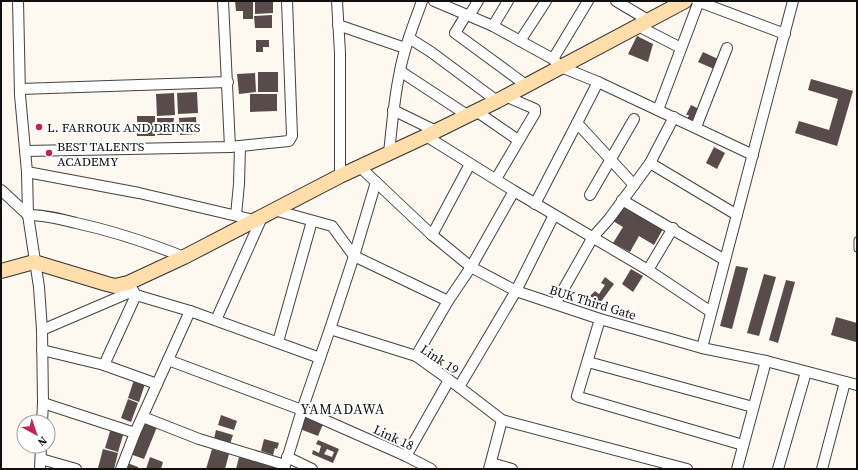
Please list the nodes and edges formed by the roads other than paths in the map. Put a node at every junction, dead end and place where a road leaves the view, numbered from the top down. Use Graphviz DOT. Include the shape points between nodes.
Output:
graph roads {
  1 [pos="18,1"];
  2 [pos="223,1"];
  3 [pos="287,1"];
  4 [pos="338,1"];
  5 [pos="422,1"];
  6 [pos="478,1"];
  7 [pos="508,1"];
  8 [pos="546,1"];
  9 [pos="588,1"];
  10 [pos="616,1"];
  11 [pos="685,1"];
  12 [pos="698,1"];
  13 [pos="793,1"];
  14 [pos="438,2"];
  15 [pos="663,7"];
  16 [pos="467,16"];
  17 [pos="643,23"];
  18 [pos="338,25"];
  19 [pos="492,26"];
  20 [pos="785,34"];
  21 [pos="409,38"];
  22 [pos="520,41"];
  23 [pos="406,48"];
  24 [pos="681,48"];
  25 [pos="727,48"];
  26 [pos="557,63"];
  27 [pos="400,70"];
  28 [pos="228,82"];
  29 [pos="598,82"];
  30 [pos="526,85"];
  31 [pos="20,89"];
  32 [pos="501,98"];
  33 [pos="394,110"];
  34 [pos="658,110"];
  35 [pos="471,113"];
  36 [pos="674,117"];
  37 [pos="634,119"];
  38 [pos="577,123"];
  39 [pos="696,127"];
  40 [pos="431,134"];
  41 [pos="518,140"];
  42 [pos="235,146"];
  43 [pos="26,151"];
  44 [pos="389,153"];
  45 [pos="753,155"];
  46 [pos="611,161"];
  47 [pos="650,163"];
  48 [pos="470,164"];
  49 [pos="360,167"];
  50 [pos="27,172"];
  51 [pos="340,176"];
  52 [pos="496,180"];
  53 [pos="376,182"];
  54 [pos="634,185"];
  55 [pos="1,190"];
  56 [pos="514,191"];
  57 [pos="590,195"];
  58 [pos="622,200"];
  59 [pos="535,204"];
  60 [pos="28,215"];
  61 [pos="264,215"];
  62 [pos="737,215"];
  63 [pos="236,216"];
  64 [pos="554,216"];
  65 [pos="312,221"];
  66 [pos="673,228"];
  67 [pos="432,235"];
  68 [pos="593,237"];
  69 [pos="857,240"];
  70 [pos="857,249"];
  71 [pos="354,256"];
  72 [pos="184,257"];
  73 [pos="725,260"];
  74 [pos="34,262"];
  75 [pos="472,267"];
  76 [pos="648,270"];
  77 [pos="1,271"];
  78 [pos="132,290"];
  79 [pos="516,291"];
  80 [pos="448,301"];
  81 [pos="555,304"];
  82 [pos="190,311"];
  83 [pos="711,312"];
  84 [pos="600,319"];
  85 [pos="216,320"];
  86 [pos="330,329"];
  87 [pos="42,330"];
  88 [pos="278,342"];
  89 [pos="702,348"];
  90 [pos="42,350"];
  91 [pos="416,356"];
  92 [pos="320,358"];
  93 [pos="168,360"];
  94 [pos="766,361"];
  95 [pos="588,362"];
  96 [pos="104,365"];
  97 [pos="806,372"];
  98 [pos="449,380"];
  99 [pos="845,382"];
  100 [pos="157,384"];
  101 [pos="857,385"];
  102 [pos="459,387"];
  103 [pos="43,404"];
  104 [pos="753,406"];
  105 [pos="302,410"];
  106 [pos="42,414"];
  107 [pos="143,417"];
  108 [pos="502,420"];
  109 [pos="135,433"];
  110 [pos="743,445"];
  111 [pos="406,456"];
  112 [pos="41,464"];
  113 [pos="285,464"];
  114 [pos="418,466"];
  115 [pos="490,466"];
  116 [pos="76,469"];
  117 [pos="121,469"];
  118 [pos="312,469"];
  119 [pos="431,469"];
  120 [pos="512,469"];
  121 [pos="687,469"];
  122 [pos="737,469"];
  123 [pos="778,469"];
  124 [pos="822,469"];
  1 -- 31 [label="street"];
  2 -- 28 [label="street"];
  3 -- 42 [label="street" via="292,139"];
  4 -- 18 [label="street"];
  5 -- 21 [label="street"];
  6 -- 16 [label="street"];
  7 -- 19 [label="street"];
  8 -- 22 [label="street"];
  9 -- 26 [label="street"];
  10 -- 17 [label="street"];
  11 -- 15 [label="street"];
  12 -- 20 [label="street"];
  12 -- 24 [label="street"];
  13 -- 20 [label="street"];
  14 -- 16 [label="street"];
  15 -- 17 [label="street"];
  16 -- 19 [label="street"];
  16 -- 30 [label="street" via="455,33"];
  17 -- 24 [label="street"];
  17 -- 26 [label="street"];
  18 -- 23 [label="street"];
  18 -- 51 [label="street"];
  19 -- 22 [label="street"];
  20 -- 45 [label="street"];
  21 -- 23 [label="street"];
  21 -- 32 [label="street"];
  22 -- 26 [label="street"];
  23 -- 27 [label="street"];
  24 -- 34 [label="street"];
  25 -- 39 [label="street"];
  26 -- 29 [label="street"];
  26 -- 30 [label="street"];
  27 -- 33 [label="street"];
  27 -- 35 [label="street"];
  28 -- 31 [label="street"];
  28 -- 42 [label="street"];
  29 -- 34 [label="street"];
  29 -- 38 [label="street"];
  30 -- 32 [label="street"];
  31 -- 43 [label="street"];
  32 -- 35 [label="street"];
  32 -- 41 [label="street" via="535,110"];
  33 -- 40 [label="street"];
  33 -- 44 [label="street"];
  34 -- 36 [label="street"];
  35 -- 40 [label="street"];
  35 -- 41 [label="street"];
  36 -- 39 [label="street"];
  36 -- 47 [label="street"];
  37 -- 46 [label="street"];
  38 -- 46 [label="street"];
  38 -- 59 [label="street"];
  39 -- 45 [label="street"];
  40 -- 44 [label="street"];
  40 -- 48 [label="street"];
  41 -- 52 [label="street"];
  42 -- 43 [label="street"];
  42 -- 63 [label="street" via="239,184"];
  43 -- 50 [label="street"];
  44 -- 49 [label="street"];
  45 -- 62 [label="street"];
  46 -- 54 [label="street"];
  46 -- 57 [label="street"];
  47 -- 54 [label="street"];
  47 -- 62 [label="street"];
  48 -- 52 [label="street"];
  48 -- 67 [label="street"];
  49 -- 51 [label="street"];
  49 -- 53 [label="street, BUK Third Gate"];
  50 -- 60 [label="street"];
  50 -- 63 [label="street" via="139,192"];
  51 -- 61 [label="street"];
  52 -- 56 [label="street"];
  53 -- 67 [label="street, BUK Third Gate"];
  53 -- 71 [label="street"];
  54 -- 58 [label="street"];
  55 -- 60 [label="street"];
  56 -- 59 [label="street"];
  56 -- 75 [label="street"];
  58 -- 66 [label="street"];
  58 -- 68 [label="street"];
  59 -- 64 [label="street"];
  60 -- 72 [label="street" via="41,215 107,230"];
  60 -- 74 [label="street"];
  61 -- 63 [label="street"];
  61 -- 65 [label="street"];
  61 -- 72 [label="street"];
  61 -- 85 [label="street"];
  62 -- 73 [label="street"];
  64 -- 68 [label="street"];
  64 -- 79 [label="street"];
  65 -- 71 [label="street" via="332,226"];
  65 -- 88 [label="street"];
  66 -- 73 [label="street"];
  66 -- 76 [label="street"];
  67 -- 75 [label="street, BUK Third Gate"];
  68 -- 76 [label="street"];
  68 -- 81 [label="street"];
  69 -- 70 [label="lane"];
  71 -- 80 [label="street"];
  71 -- 86 [label="street"];
  72 -- 78 [label="street"];
  73 -- 83 [label="street"];
  74 -- 77 [label="street"];
  74 -- 78 [label="street"];
  74 -- 87 [label="street" via="39,287"];
  75 -- 79 [label="street, BUK Third Gate"];
  75 -- 80 [label="street"];
  76 -- 83 [label="street"];
  78 -- 82 [label="street"];
  78 -- 87 [label="street"];
  78 -- 96 [label="street"];
  79 -- 81 [label="street, BUK Third Gate"];
  79 -- 102 [label="street"];
  80 -- 91 [label="street"];
  81 -- 84 [label="street, BUK Third Gate"];
  82 -- 85 [label="street"];
  82 -- 93 [label="street"];
  83 -- 89 [label="street"];
  84 -- 89 [label="street, BUK Third Gate"];
  84 -- 95 [label="street"];
  85 -- 88 [label="street"];
  86 -- 91 [label="street, Link 19"];
  86 -- 92 [label="street"];
  87 -- 90 [label="street"];
  88 -- 92 [label="street"];
  89 -- 94 [label="street, BUK Third Gate"];
  90 -- 96 [label="street"];
  90 -- 103 [label="street"];
  91 -- 98 [label="street, Link 19"];
  92 -- 105 [label="street"];
  93 -- 100 [label="street"];
  93 -- 105 [label="street, Link 18"];
  94 -- 97 [label="street, BUK Third Gate"];
  94 -- 104 [label="street"];
  95 -- 104 [label="street"];
  95 -- 110 [label="street" via="577,394 579,398"];
  96 -- 100 [label="street"];
  97 -- 99 [label="street, BUK Third Gate"];
  97 -- 123 [label="street"];
  98 -- 102 [label="street, Link 19"];
  98 -- 111 [label="street"];
  99 -- 101 [label="street, BUK Third Gate"];
  99 -- 124 [label="street"];
  100 -- 107 [label="street"];
  102 -- 108 [label="street, Link 19"];
  103 -- 106 [label="street"];
  103 -- 109 [label="street"];
  104 -- 110 [label="street"];
  105 -- 111 [label="street, Link 18"];
  105 -- 113 [label="street"];
  107 -- 109 [label="street"];
  107 -- 113 [label="street" via="199,439"];
  108 -- 115 [label="street"];
  108 -- 121 [label="street"];
  109 -- 117 [label="street"];
  110 -- 122 [label="street"];
  111 -- 114 [label="street, Link 18"];
  112 -- 116 [label="street"];
  113 -- 118 [label="street"];
  114 -- 119 [label="street, Link 18"];
  115 -- 120 [label="street"];
}
